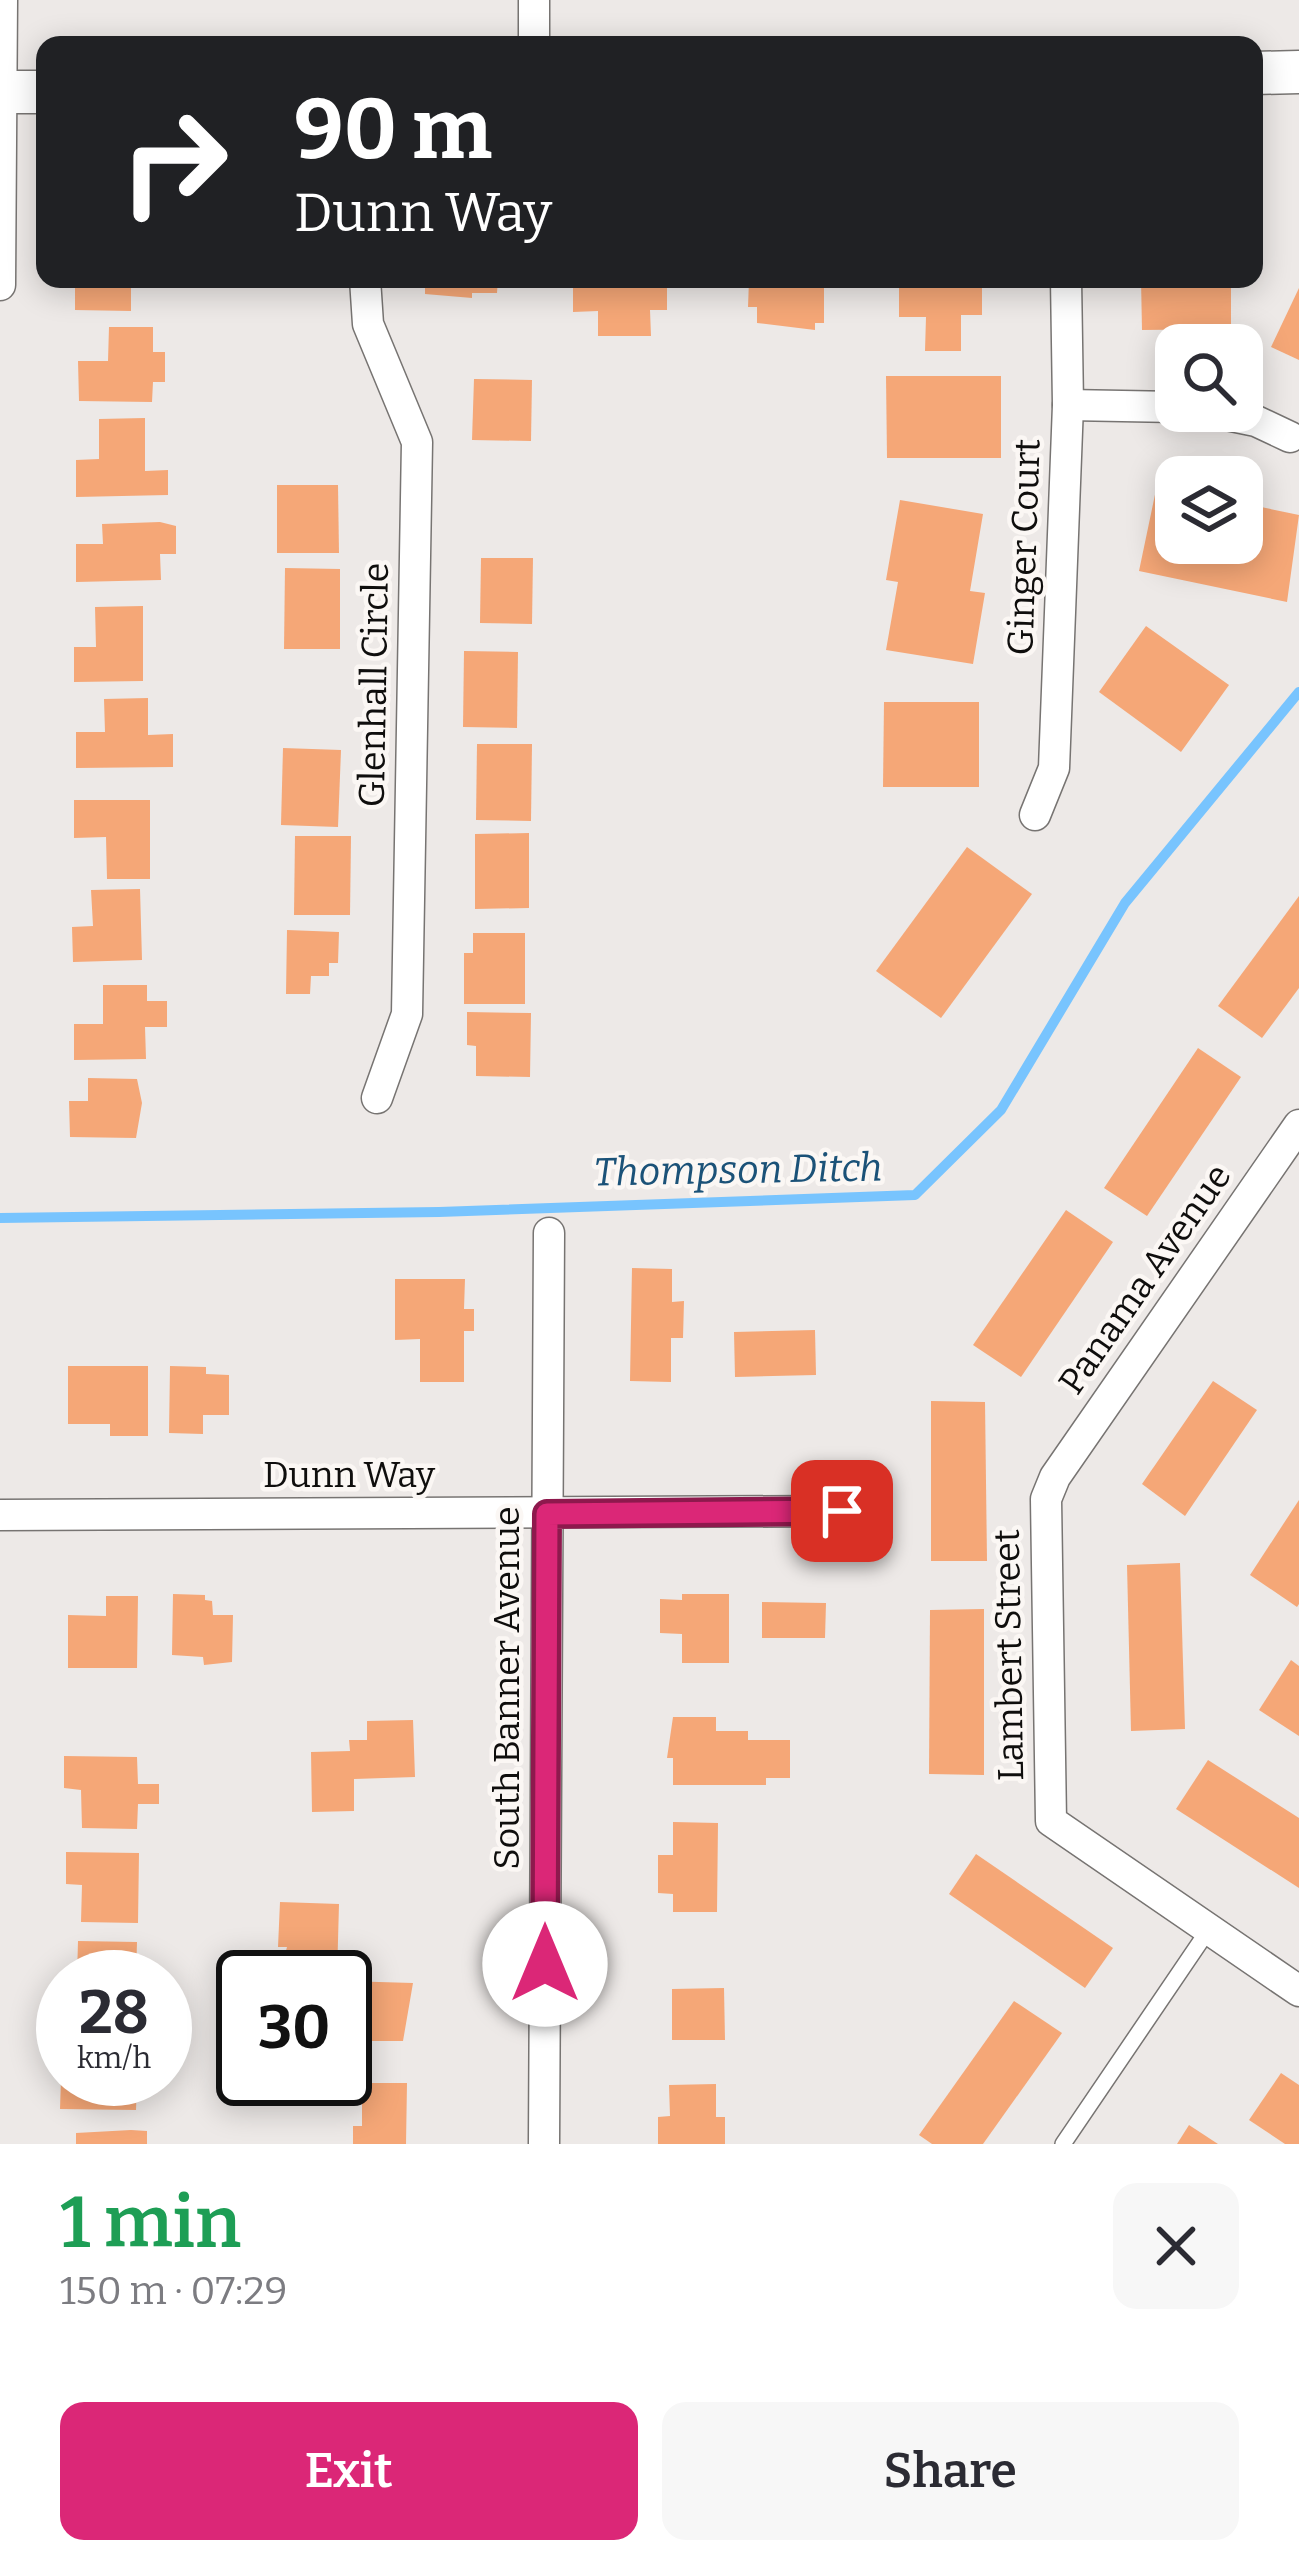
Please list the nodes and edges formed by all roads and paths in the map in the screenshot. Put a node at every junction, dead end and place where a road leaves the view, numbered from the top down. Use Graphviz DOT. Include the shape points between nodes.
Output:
graph roads {
  1 [pos="2,0"];
  2 [pos="534,0"];
  3 [pos="534,36"];
  4 [pos="1299,72"];
  5 [pos="1263,73"];
  6 [pos="0,92"];
  7 [pos="36,92"];
  8 [pos="0,285"];
  9 [pos="366,288"];
  10 [pos="1066,288"];
  11 [pos="1068,405"];
  12 [pos="1155,407"];
  13 [pos="1263,424"];
  14 [pos="1290,436"];
  15 [pos="1035,815"];
  16 [pos="377,1098"];
  17 [pos="1299,1125"];
  18 [pos="549,1233"];
  19 [pos="1055,1477"];
  20 [pos="842,1511"];
  21 [pos="547,1514"];
  22 [pos="0,1515"];
  23 [pos="1209,1929"];
  24 [pos="1299,1991"];
  25 [pos="544,2144"];
  26 [pos="1063,2144"];
  1 -- 6 [label="street"];
  2 -- 3 [label="street"];
  4 -- 5 [label="street"];
  6 -- 7 [label="street"];
  6 -- 8 [label="street"];
  9 -- 16 [label="street, Glenhall Circle" via="368,324 417,442 407,1014"];
  10 -- 11 [label="street, Ginger Court"];
  11 -- 12 [label="street"];
  11 -- 15 [label="street, Ginger Court" via="1054,768"];
  13 -- 14 [label="street"];
  17 -- 19 [label="street, Panama Avenue"];
  18 -- 21 [label="street, South Banner Avenue"];
  19 -- 23 [label="street, Lambert Street" via="1046,1499 1051,1821"];
  20 -- 21 [label="street, Dunn Way"];
  21 -- 22 [label="street, Dunn Way"];
  21 -- 25 [label="street, South Banner Avenue"];
  23 -- 24 [label="street, Lambert Street"];
  23 -- 26 [label="lane"];
}
